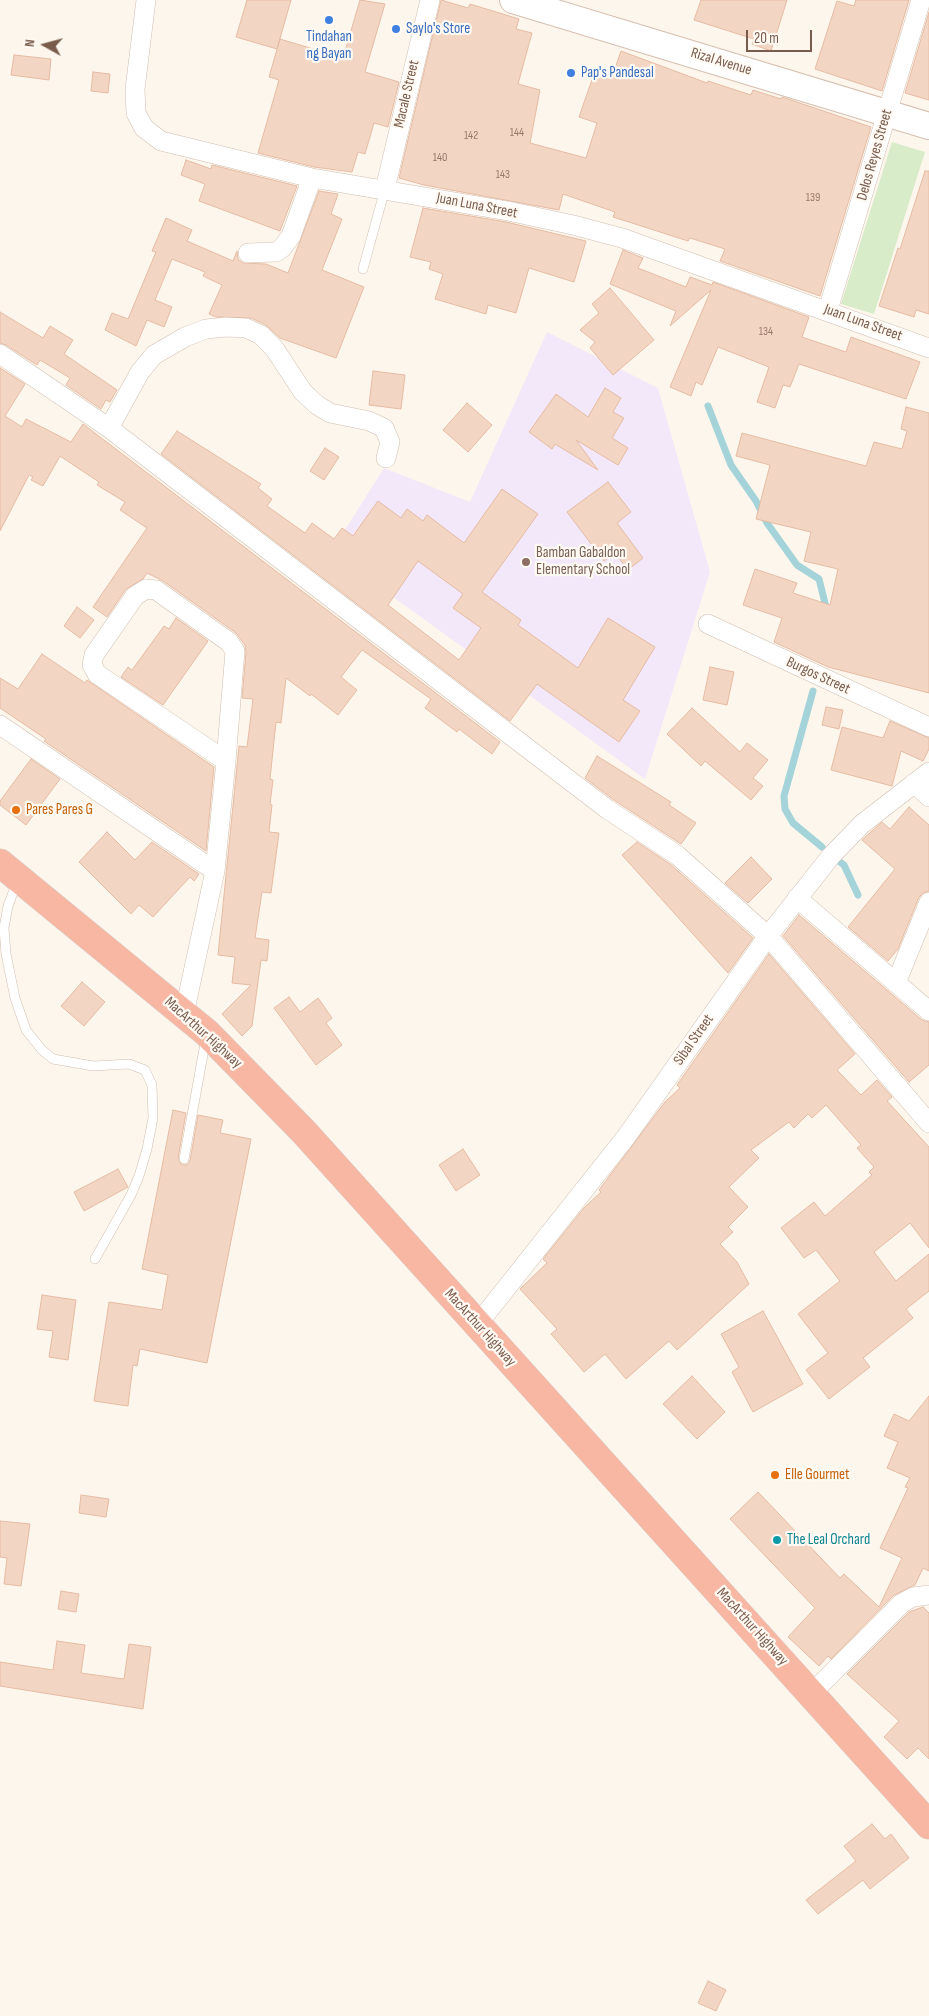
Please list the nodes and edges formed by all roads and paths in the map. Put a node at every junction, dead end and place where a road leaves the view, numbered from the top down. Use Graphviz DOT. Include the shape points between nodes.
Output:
graph roads {
  1 [pos="146,0"];
  2 [pos="430,0"];
  3 [pos="513,0"];
  4 [pos="921,0"];
  5 [pos="888,112"];
  6 [pos="929,126"];
  7 [pos="312,178"];
  8 [pos="385,189"];
  9 [pos="248,253"];
  10 [pos="363,269"];
  11 [pos="828,310"];
  12 [pos="929,348"];
  13 [pos="0,354"];
  14 [pos="109,428"];
  15 [pos="386,458"];
  16 [pos="708,624"];
  17 [pos="0,725"];
  18 [pos="929,727"];
  19 [pos="226,761"];
  20 [pos="922,778"];
  21 [pos="929,797"];
  22 [pos="9,870"];
  23 [pos="215,871"];
  24 [pos="796,898"];
  25 [pos="929,902"];
  26 [pos="768,936"];
  27 [pos="896,983"];
  28 [pos="929,1010"];
  29 [pos="184,1014"];
  30 [pos="207,1032"];
  31 [pos="929,1123"];
  32 [pos="184,1159"];
  33 [pos="95,1259"];
  34 [pos="477,1325"];
  35 [pos="929,1595"];
  36 [pos="812,1694"];
  37 [pos="929,1825"];
  1 -- 7 [label="street, Juan Luna Street" via="135,89 136,113 144,128 161,141"];
  2 -- 8 [label="street, Macale Street"];
  3 -- 5 [label="street, Rizal Avenue"];
  4 -- 5 [label="street, Delos Reyes Street"];
  5 -- 6 [label="street, Rizal Avenue"];
  5 -- 11 [label="street, Delos Reyes Street"];
  7 -- 8 [label="street, Juan Luna Street"];
  7 -- 9 [label="street" via="292,236 282,248 276,252"];
  8 -- 10 [label="lane"];
  8 -- 11 [label="street, Juan Luna Street" via="508,211 614,236"];
  11 -- 12 [label="street, Juan Luna Street"];
  13 -- 14 [label="street"];
  14 -- 15 [label="street" via="140,372 154,356 185,337 206,329 246,328 261,335 274,348 303,392 317,405 330,413 369,421 384,428 390,442"];
  14 -- 26 [label="street" via="607,809 677,855"];
  16 -- 18 [label="street, Burgos Street"];
  17 -- 23 [label="street"];
  19 -- 19 [label="street" via="97,674 92,665 94,655 135,596 146,589 156,590 230,642 235,651"];
  19 -- 23 [label="street"];
  20 -- 21 [label="street"];
  20 -- 24 [label="street, Sibal Street" via="862,824"];
  22 -- 29 [label="highway, MacArthur Highway"];
  22 -- 33 [label="lane" via="4,928 6,954 26,1030 53,1059 93,1066 129,1064 145,1070 152,1085 153,1118 139,1176"];
  23 -- 29 [label="street"];
  24 -- 26 [label="street, Sibal Street"];
  24 -- 27 [label="street"];
  25 -- 27 [label="street"];
  26 -- 31 [label="street"];
  26 -- 34 [label="street, Sibal Street" via="626,1137"];
  27 -- 28 [label="street"];
  29 -- 30 [label="highway, MacArthur Highway"];
  30 -- 32 [label="lane"];
  30 -- 34 [label="highway, MacArthur Highway" via="304,1132"];
  34 -- 36 [label="highway, MacArthur Highway"];
  35 -- 36 [label="street" via="913,1597 902,1603"];
  36 -- 37 [label="highway, MacArthur Highway"];
}
